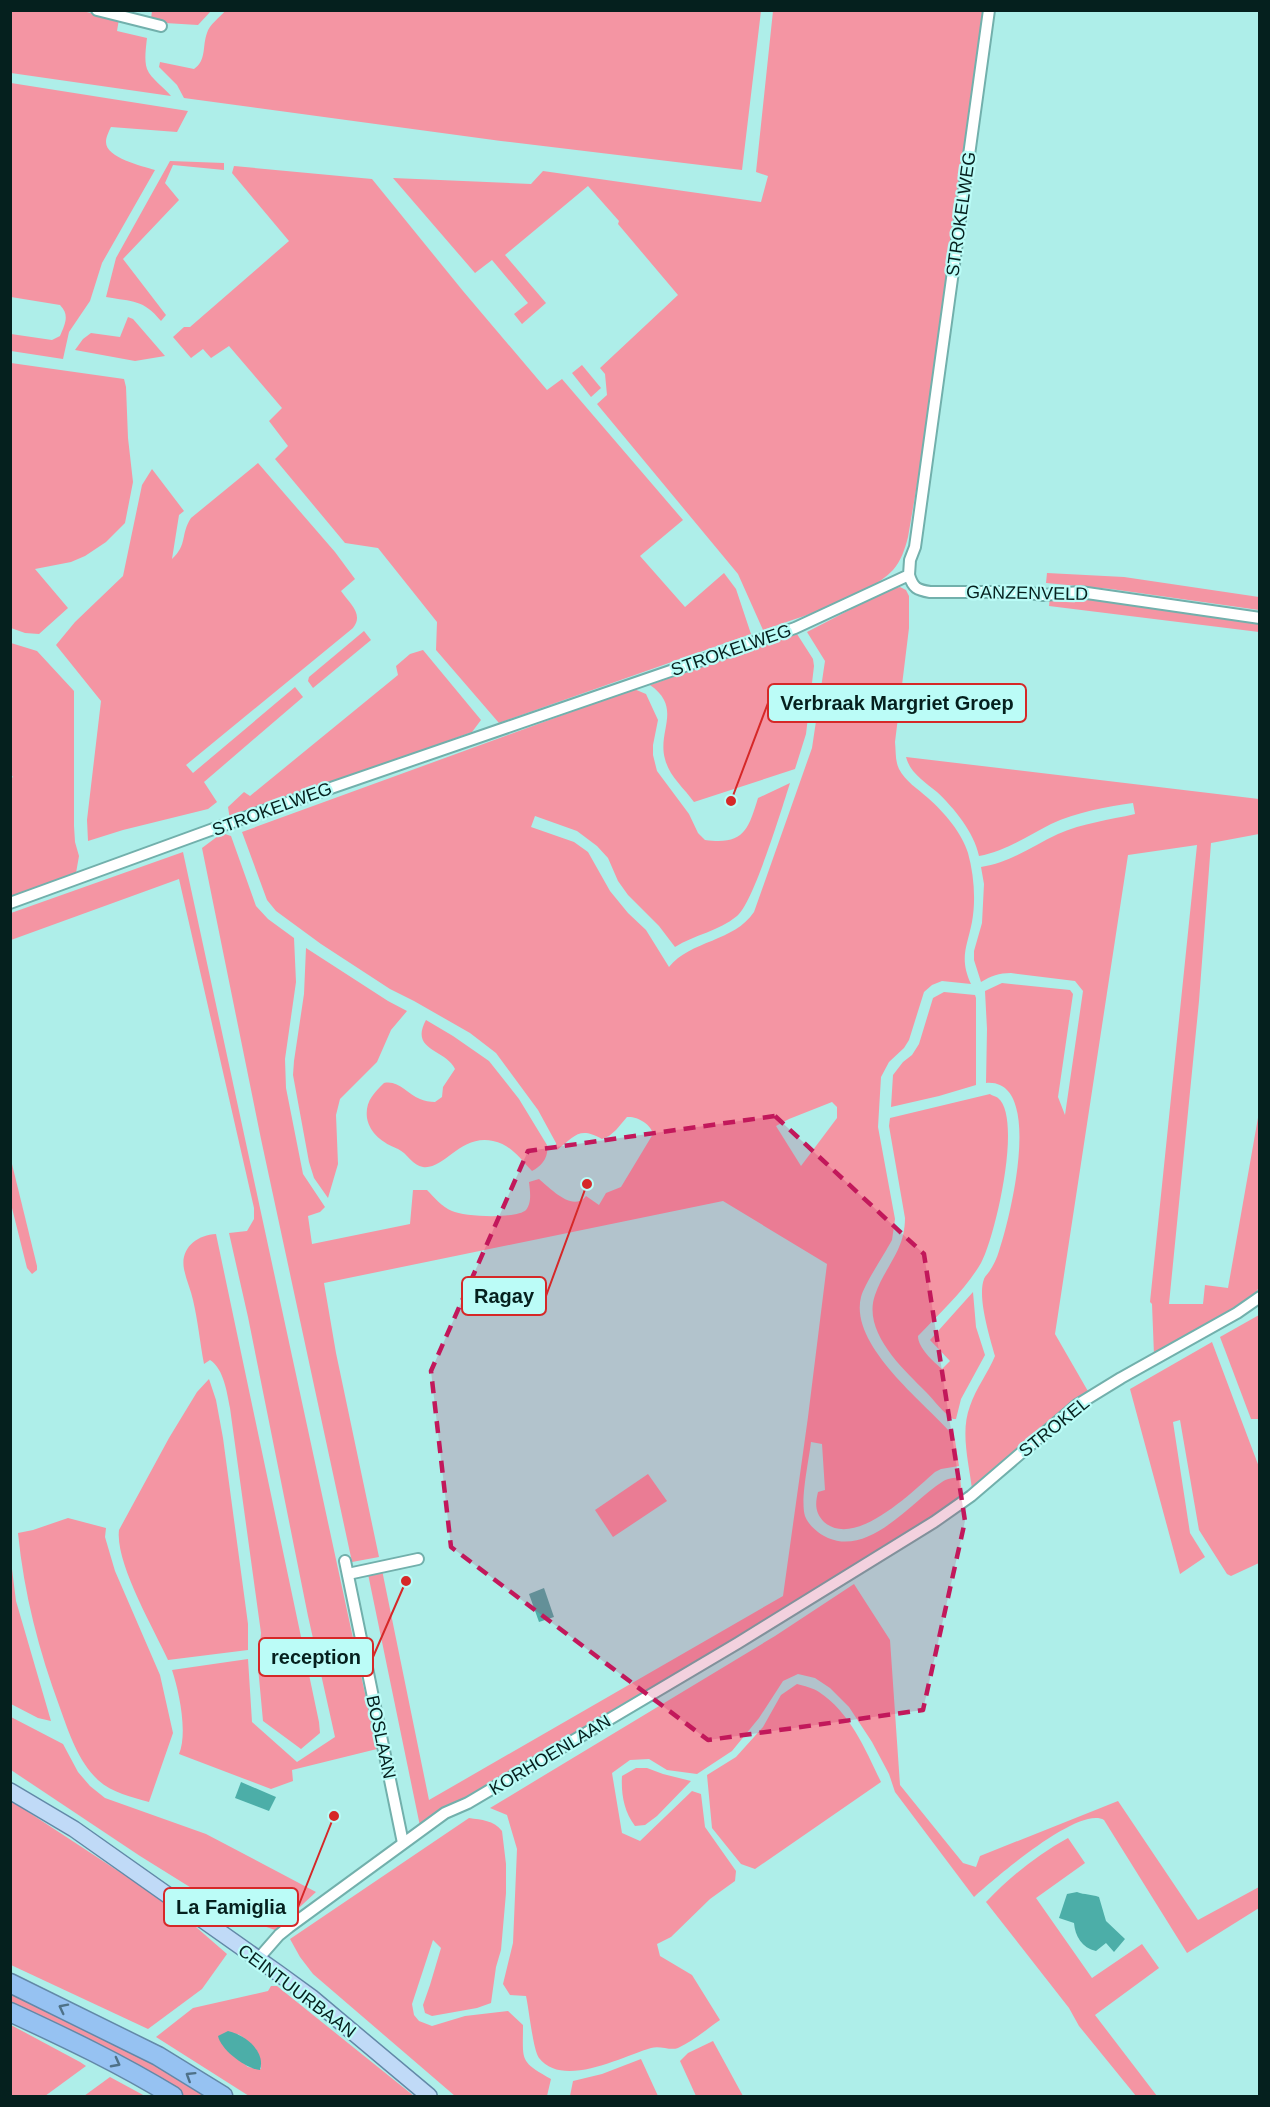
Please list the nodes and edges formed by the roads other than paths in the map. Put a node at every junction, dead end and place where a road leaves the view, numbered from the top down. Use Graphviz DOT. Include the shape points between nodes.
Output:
graph roads {
  1 [pos="97,10"];
  2 [pos="989,10"];
  3 [pos="161,26"];
  4 [pos="909,575"];
  5 [pos="1260,618"];
  6 [pos="10,903"];
  7 [pos="1260,1297"];
  8 [pos="418,1559"];
  9 [pos="345,1561"];
  10 [pos="857,1571"];
  11 [pos="348,1574"];
  12 [pos="10,1791"];
  13 [pos="403,1843"];
  14 [pos="258,1959"];
  15 [pos="10,1983"];
  16 [pos="10,2012"];
  17 [pos="173,2097"];
  18 [pos="223,2097"];
  19 [pos="429,2097"];
  1 -- 3 [label="street"];
  2 -- 4 [label="street, STROKELWEG"];
  4 -- 5 [label="street, GANZENVELD" via="917,590 930,592 1080,592"];
  4 -- 6 [label="street, STROKELWEG" via="795,628"];
  7 -- 10 [label="street, STROKEL" via="1077,1405 971,1496"];
  8 -- 11 [label="street"];
  9 -- 11 [label="street, BOSLAAN"];
  10 -- 13 [label="street, KORHOENLAAN"];
  11 -- 13 [label="street, BOSLAAN"];
  12 -- 14 [label="main road, CEINTUURBAAN" via="74,1829"];
  13 -- 14 [label="street, KORHOENLAAN" via="289,1927"];
  14 -- 19 [label="main road, CEINTUURBAAN" via="311,1997"];
  18 -- 15 [label="highway, one-way" via="158,2056"];
  16 -- 17 [label="highway, one-way" via="94,2051"];
}
